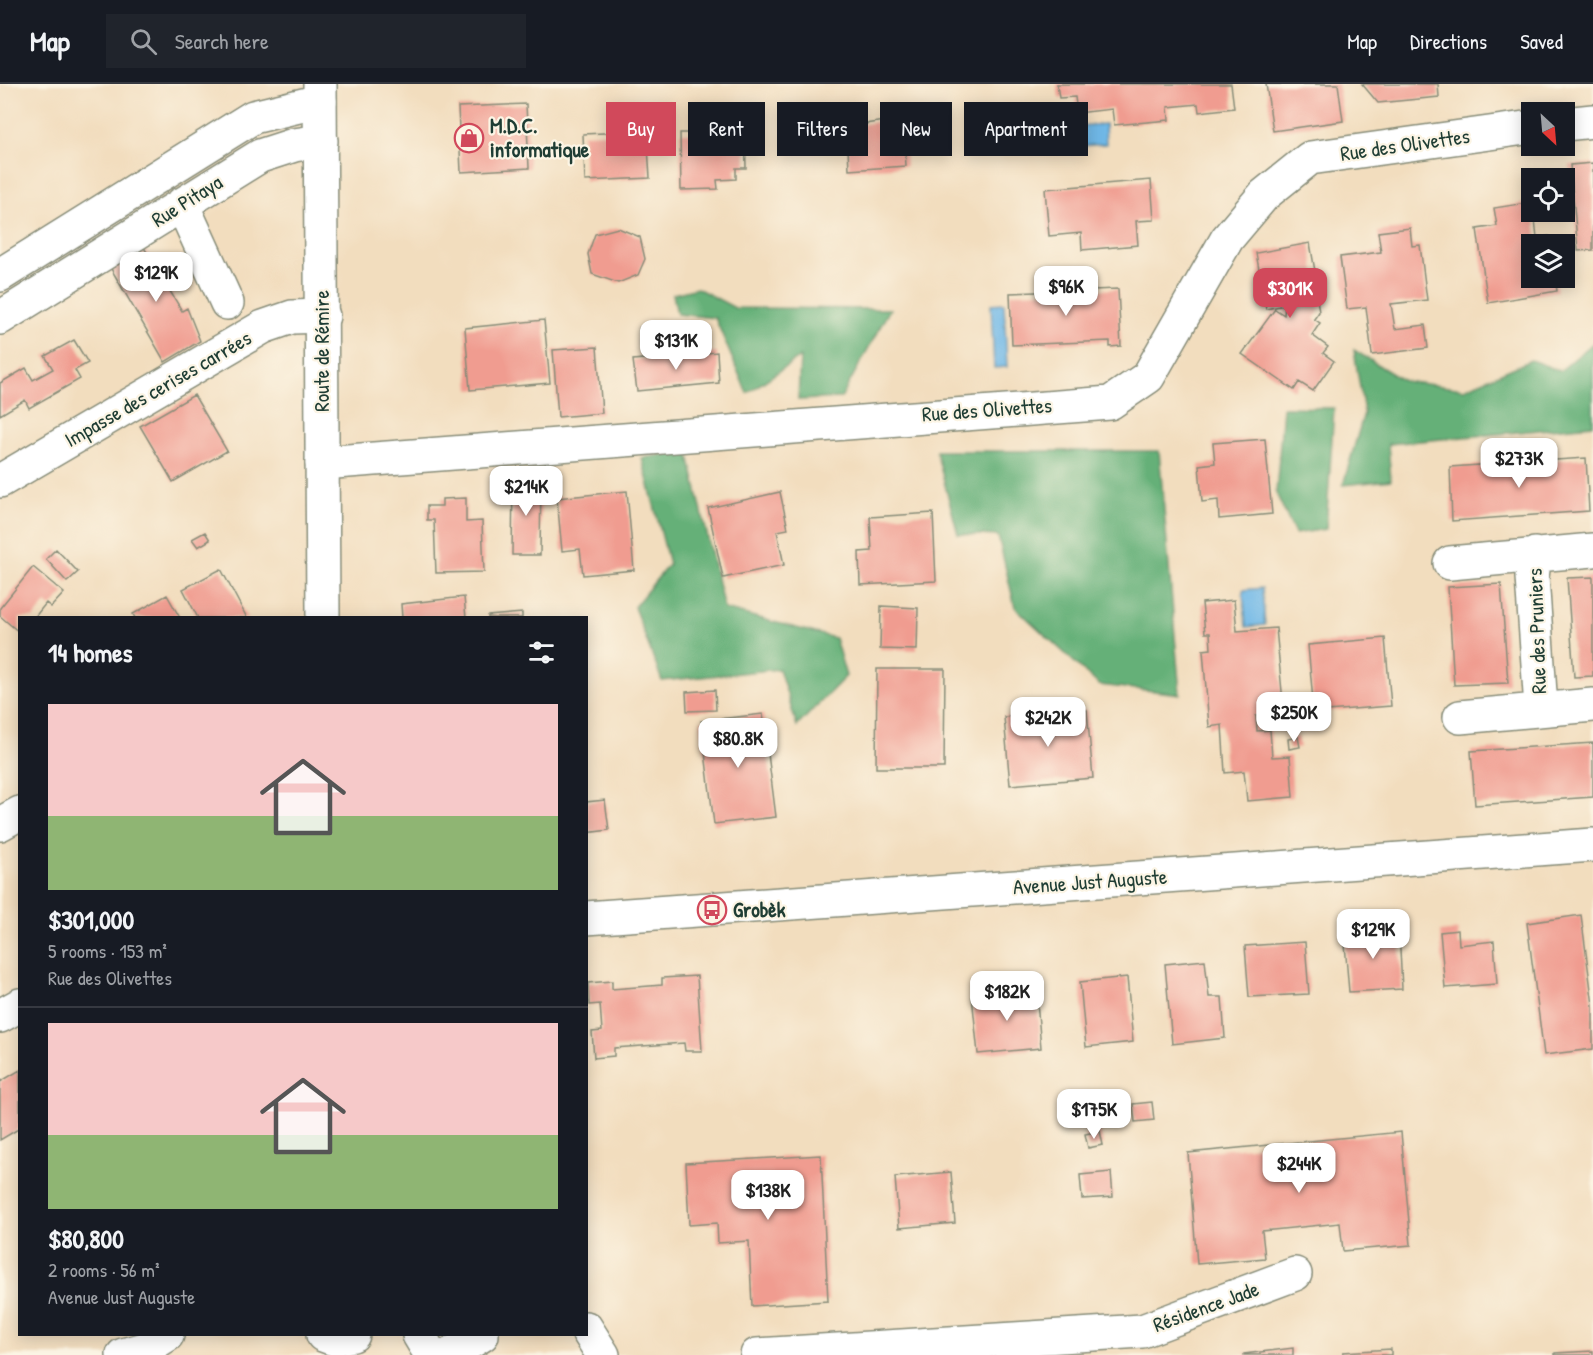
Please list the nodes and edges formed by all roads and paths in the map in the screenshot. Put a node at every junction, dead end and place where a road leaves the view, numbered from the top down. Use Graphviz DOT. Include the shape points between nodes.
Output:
graph roads {
  1 [pos="320,93"];
  2 [pos="1593,121"];
  3 [pos="1575,123"];
  4 [pos="1521,129"];
  5 [pos="321,141"];
  6 [pos="182,204"];
  7 [pos="0,275"];
  8 [pos="226,303"];
  9 [pos="322,316"];
  10 [pos="0,318"];
  11 [pos="322,463"];
  12 [pos="0,481"];
  13 [pos="1593,550"];
  14 [pos="1535,554"];
  15 [pos="1450,563"];
  16 [pos="323,616"];
  17 [pos="1593,705"];
  18 [pos="1541,708"];
  19 [pos="1460,717"];
  20 [pos="18,814"];
  21 [pos="0,824"];
  22 [pos="1593,845"];
  23 [pos="588,918"];
  24 [pos="18,1006"];
  25 [pos="0,1016"];
  26 [pos="1295,1274"];
  27 [pos="588,1331"];
  28 [pos="165,1336"];
  29 [pos="326,1336"];
  30 [pos="348,1336"];
  31 [pos="420,1336"];
  32 [pos="480,1336"];
  33 [pos="123,1355"];
  34 [pos="431,1355"];
  35 [pos="449,1355"];
  36 [pos="603,1355"];
  37 [pos="757,1355"];
  1 -- 5 [label="street, Route de Rémire"];
  1 -- 7 [label="street" via="253,117"];
  2 -- 3 [label="street"];
  4 -- 11 [label="street, Rue des Olivettes" via="1310,158 1264,195 1227,239 1148,378 1110,403"];
  5 -- 6 [label="street, Rue Pitaya" via="260,156"];
  5 -- 9 [label="street, Route de Rémire"];
  6 -- 8 [label="street"];
  6 -- 10 [label="street, Rue Pitaya"];
  9 -- 11 [label="street, Route de Rémire"];
  9 -- 12 [label="street, Impasse des cerises carrées" via="292,317 263,327"];
  11 -- 16 [label="street, Route de Rémire"];
  13 -- 14 [label="street, Rue des Pruniers"];
  14 -- 15 [label="street, Rue des Pruniers"];
  14 -- 18 [label="street, Rue des Pruniers" via="1532,577"];
  17 -- 18 [label="street, Rue des Pruniers"];
  18 -- 19 [label="street, Rue des Pruniers"];
  20 -- 21 [label="street"];
  22 -- 23 [label="street, Avenue Just Auguste"];
  24 -- 25 [label="street"];
  26 -- 37 [label="street, Résidence Jade" via="1142,1331"];
  27 -- 36 [label="street"];
  28 -- 33 [label="street" via="145,1349"];
  29 -- 30 [label="street"];
  31 -- 34 [label="street"];
  32 -- 35 [label="street"];
}
